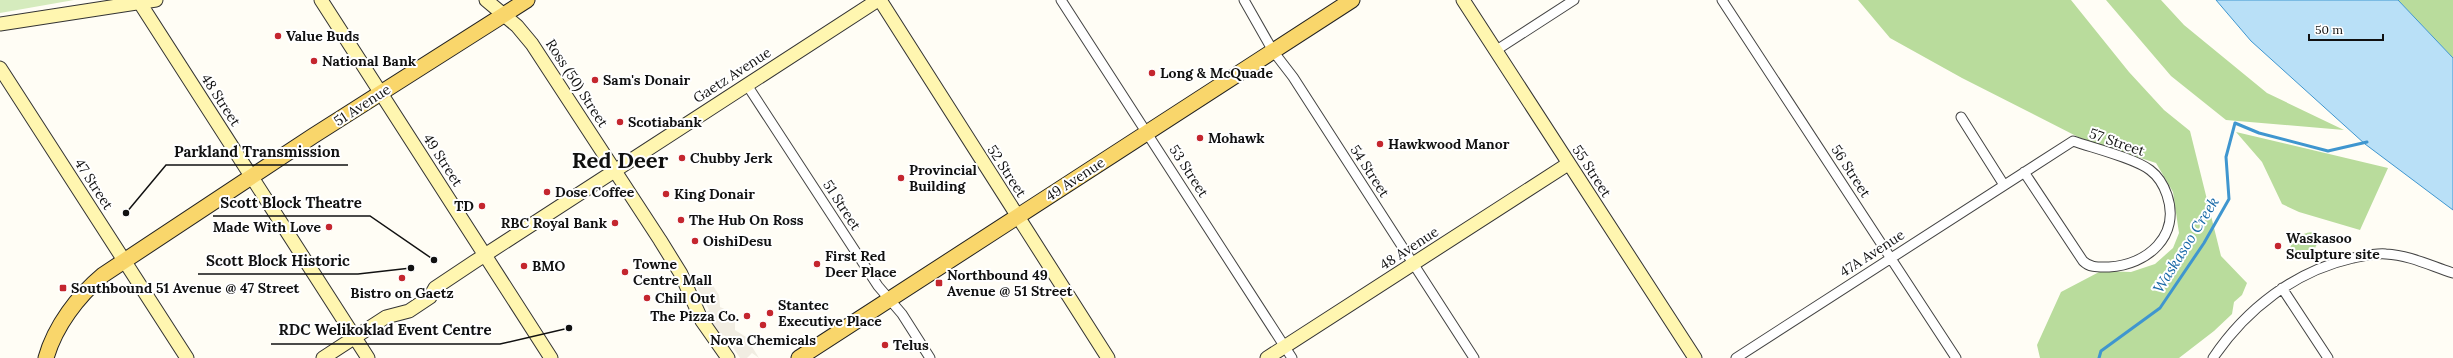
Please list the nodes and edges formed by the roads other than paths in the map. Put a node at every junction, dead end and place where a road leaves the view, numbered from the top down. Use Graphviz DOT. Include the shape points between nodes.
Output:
graph roads {
  1 [pos="156,0"];
  2 [pos="321,0"];
  3 [pos="486,0"];
  4 [pos="527,0"];
  5 [pos="879,0"];
  6 [pos="1061,0"];
  7 [pos="1244,0"];
  8 [pos="1352,0"];
  9 [pos="1574,0"];
  10 [pos="1722,0"];
  11 [pos="139,1"];
  12 [pos="1462,1"];
  13 [pos="505,14"];
  14 [pos="0,24"];
  15 [pos="1273,51"];
  16 [pos="1495,51"];
  17 [pos="0,68"];
  18 [pos="747,85"];
  19 [pos="380,93"];
  20 [pos="1961,117"];
  21 [pos="1147,132"];
  22 [pos="1568,164"];
  23 [pos="615,170"];
  24 [pos="2024,172"];
  25 [pos="252,177"];
  26 [pos="2004,185"];
  27 [pos="1017,216"];
  28 [pos="485,255"];
  29 [pos="1890,258"];
  30 [pos="124,261"];
  31 [pos="1414,265"];
  32 [pos="2453,273"];
  33 [pos="2282,288"];
  34 [pos="889,300"];
  35 [pos="355,337"];
  36 [pos="1284,346"];
  37 [pos="46,358"];
  38 [pos="187,358"];
  39 [pos="323,358"];
  40 [pos="368,358"];
  41 [pos="551,358"];
  42 [pos="728,358"];
  43 [pos="799,358"];
  44 [pos="930,358"];
  45 [pos="1108,358"];
  46 [pos="1267,358"];
  47 [pos="1292,358"];
  48 [pos="1474,358"];
  49 [pos="1695,358"];
  50 [pos="1736,358"];
  51 [pos="1956,358"];
  52 [pos="2213,358"];
  53 [pos="2328,358"];
  1 -- 11 [label="street"];
  2 -- 19 [label="street, 49 Street"];
  3 -- 13 [label="street, Ross (50) Street"];
  4 -- 13 [label="main road, 51 Avenue"];
  5 -- 18 [label="street, Gaetz Avenue"];
  5 -- 27 [label="street, 52 Street"];
  6 -- 21 [label="street, 53 Street"];
  7 -- 15 [label="street, 54 Street"];
  8 -- 15 [label="main road, 49 Avenue"];
  9 -- 16 [label="street"];
  10 -- 29 [label="street, 56 Street"];
  11 -- 14 [label="street"];
  11 -- 25 [label="street, 48 Street"];
  12 -- 16 [label="street, 55 Street"];
  13 -- 19 [label="main road, 51 Avenue"];
  13 -- 23 [label="street, Ross (50) Street" via="532,44"];
  15 -- 21 [label="main road, 49 Avenue"];
  15 -- 31 [label="street, 54 Street" via="1293,77"];
  16 -- 22 [label="street, 55 Street"];
  17 -- 30 [label="street, 47 Street"];
  18 -- 23 [label="street, Gaetz Avenue"];
  18 -- 34 [label="street, 51 Street"];
  19 -- 25 [label="main road, 51 Avenue"];
  19 -- 28 [label="street, 49 Street"];
  20 -- 26 [label="street"];
  21 -- 27 [label="main road, 49 Avenue"];
  21 -- 36 [label="street, 53 Street"];
  22 -- 31 [label="street, 48 Avenue"];
  22 -- 49 [label="street, 55 Street"];
  23 -- 28 [label="street, Gaetz Avenue"];
  23 -- 42 [label="street, Ross (50) Street" via="674,263 702,321"];
  24 -- 24 [label="street, 57 Street" via="2087,265 2120,266 2142,259 2158,246 2168,230 2171,214 2166,192 2152,171 2136,163 2073,141"];
  24 -- 26 [label="street, 47A Avenue"];
  25 -- 30 [label="main road, 51 Avenue"];
  25 -- 35 [label="street, 48 Street"];
  26 -- 29 [label="street, 47A Avenue"];
  27 -- 34 [label="main road, 49 Avenue"];
  27 -- 45 [label="street, 52 Street"];
  28 -- 35 [label="street, Gaetz Avenue" via="435,288 430,297 409,311 386,317"];
  28 -- 41 [label="street, 49 Street"];
  29 -- 50 [label="street, 47A Avenue"];
  29 -- 51 [label="street, 56 Street"];
  30 -- 37 [label="main road, 51 Avenue" via="93,284 76,303 60,325"];
  30 -- 38 [label="street, 47 Street"];
  31 -- 36 [label="street, 48 Avenue"];
  31 -- 48 [label="street, 54 Street"];
  32 -- 33 [label="street" via="2407,257 2384,253 2327,266"];
  33 -- 52 [label="street" via="2245,318"];
  33 -- 53 [label="street"];
  34 -- 43 [label="main road, 49 Avenue"];
  34 -- 44 [label="street, 51 Street" via="902,314"];
  35 -- 39 [label="street, Gaetz Avenue"];
  35 -- 40 [label="street, 48 Street"];
  36 -- 46 [label="street, 48 Avenue"];
  36 -- 47 [label="street, 53 Street"];
}
